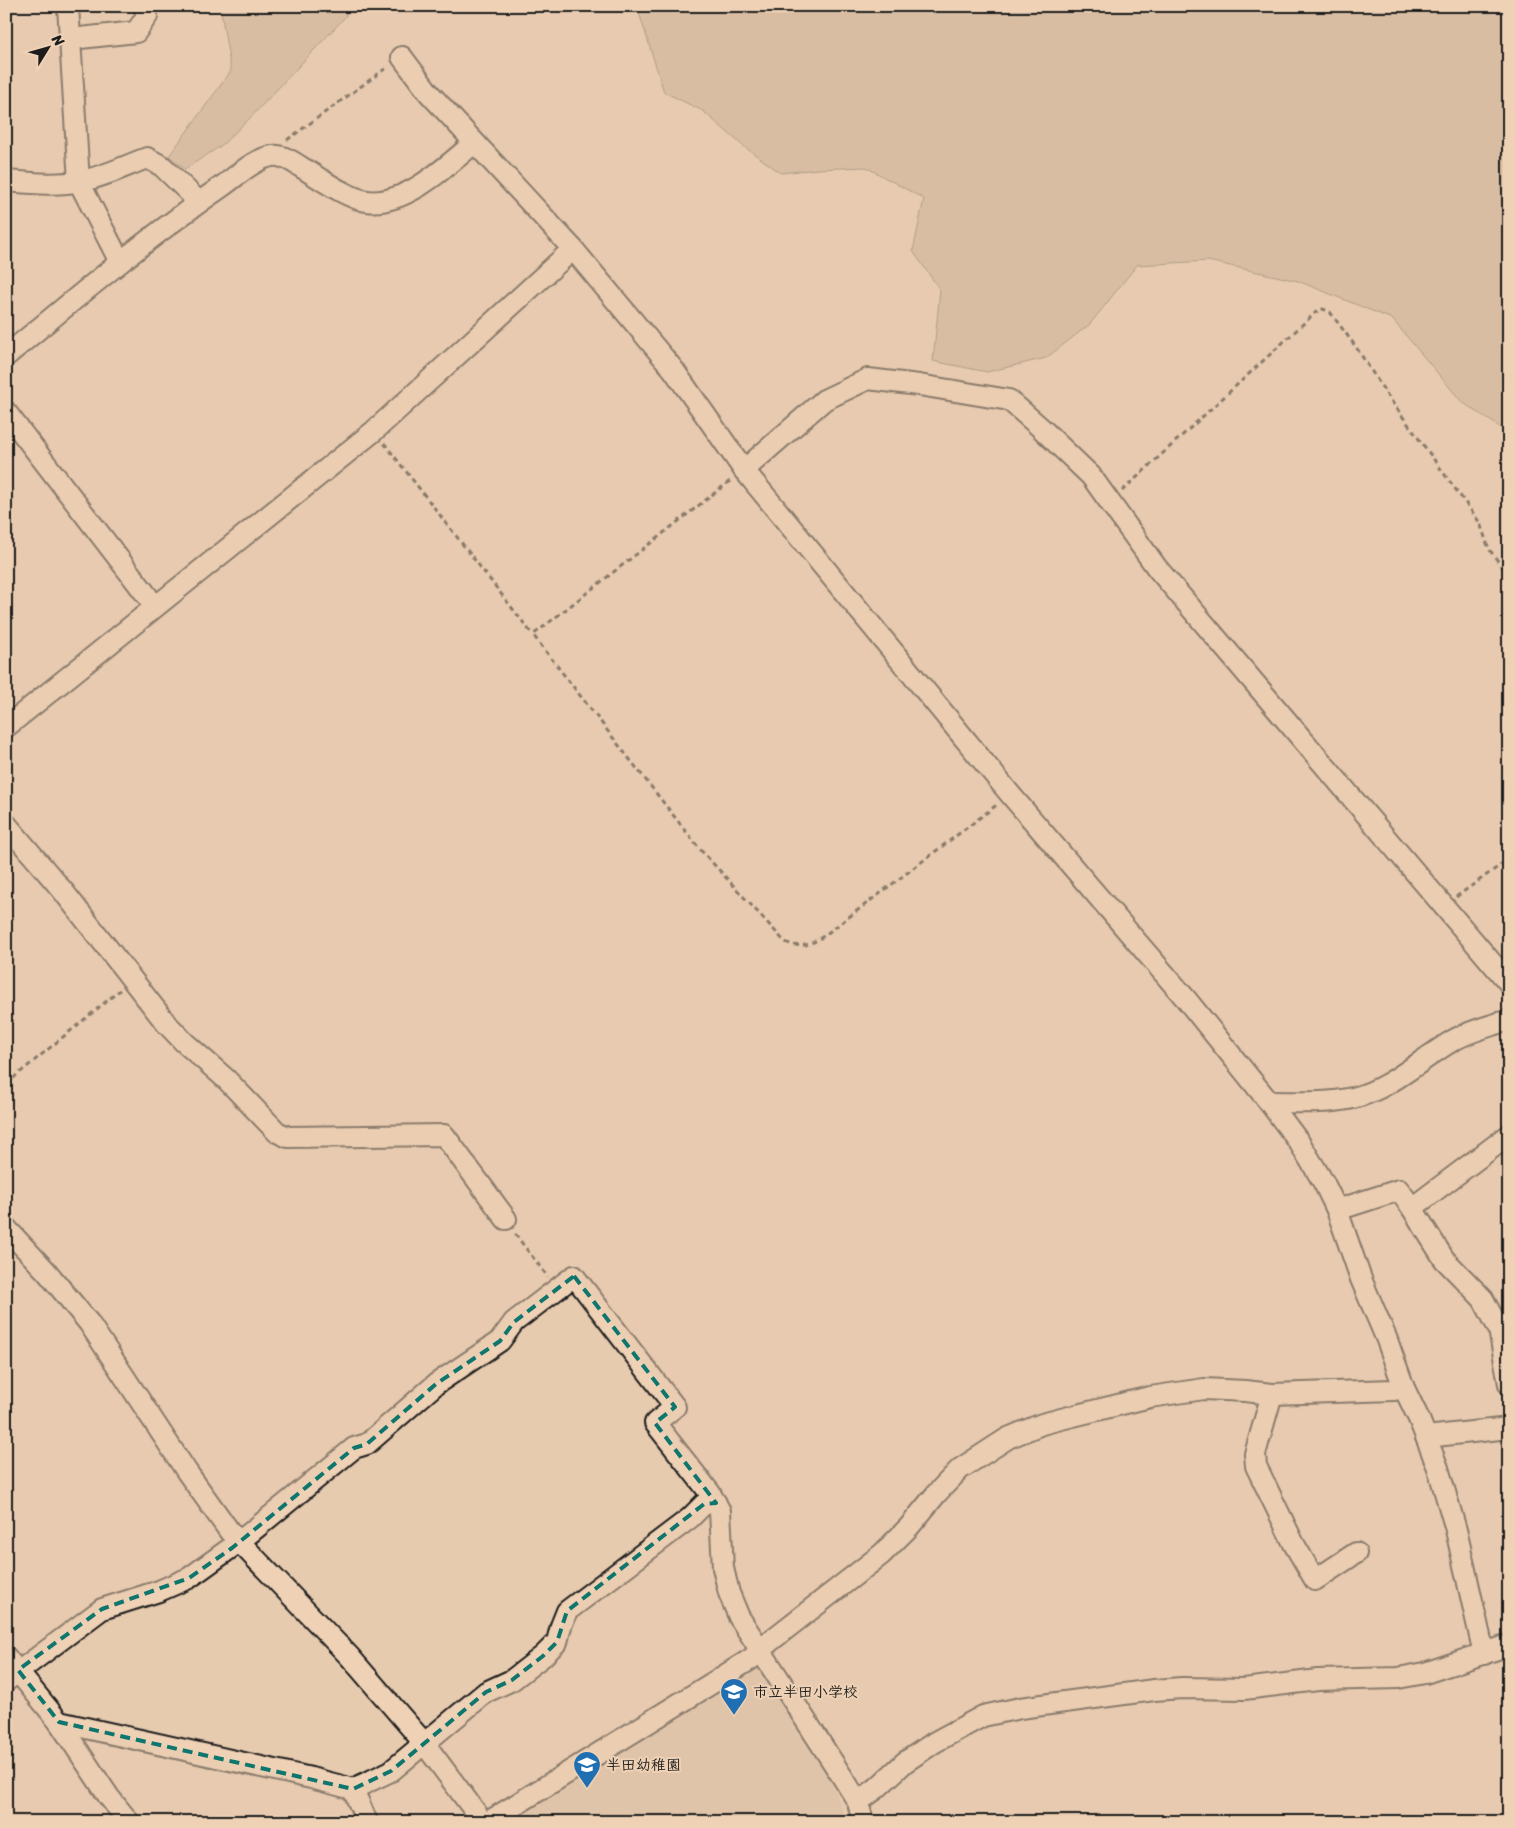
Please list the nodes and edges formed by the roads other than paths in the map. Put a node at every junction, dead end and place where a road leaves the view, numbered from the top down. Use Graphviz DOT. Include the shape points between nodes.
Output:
graph roads {
  1 [pos="68,6"];
  2 [pos="144,6"];
  3 [pos="70,39"];
  4 [pos="402,57"];
  5 [pos="474,143"];
  6 [pos="6,181"];
  7 [pos="79,182"];
  8 [pos="199,202"];
  9 [pos="573,249"];
  10 [pos="120,262"];
  11 [pos="6,356"];
  12 [pos="6,412"];
  13 [pos="744,470"];
  14 [pos="156,606"];
  15 [pos="6,726"];
  16 [pos="6,824"];
  17 [pos="1509,983"];
  18 [pos="1509,1020"];
  19 [pos="1269,1102"];
  20 [pos="1509,1136"];
  21 [pos="1412,1208"];
  22 [pos="1337,1210"];
  23 [pos="506,1219"];
  24 [pos="6,1228"];
  25 [pos="1509,1384"];
  26 [pos="1404,1388"];
  27 [pos="1272,1394"];
  28 [pos="1509,1428"];
  29 [pos="1426,1437"];
  30 [pos="716,1503"];
  31 [pos="239,1542"];
  32 [pos="1356,1553"];
  33 [pos="1509,1645"];
  34 [pos="761,1651"];
  35 [pos="1484,1654"];
  36 [pos="10,1669"];
  37 [pos="59,1722"];
  38 [pos="424,1743"];
  39 [pos="353,1789"];
  40 [pos="858,1802"];
  41 [pos="129,1822"];
  42 [pos="367,1822"];
  43 [pos="482,1822"];
  44 [pos="488,1822"];
  45 [pos="863,1822"];
  1 -- 3 [label="street"];
  2 -- 3 [label="street" via="147,16 136,32"];
  3 -- 7 [label="street"];
  4 -- 5 [label="street"];
  5 -- 8 [label="street" via="436,174 387,201 366,201 340,190 286,158 274,155 262,159"];
  5 -- 9 [label="street"];
  6 -- 7 [label="street"];
  7 -- 8 [label="street" via="147,158 162,166"];
  7 -- 10 [label="street"];
  8 -- 10 [label="street"];
  9 -- 13 [label="street" via="673,369"];
  9 -- 14 [label="street" via="374,431"];
  10 -- 11 [label="street"];
  12 -- 14 [label="street"];
  13 -- 17 [label="street" via="824,400 868,379 1009,400 1091,476 1157,568"];
  13 -- 19 [label="street"];
  14 -- 15 [label="street"];
  16 -- 23 [label="street" via="184,1042 277,1132 288,1138 444,1135"];
  18 -- 19 [label="street" via="1452,1041 1382,1086 1355,1097 1336,1101"];
  19 -- 22 [label="street" via="1299,1142"];
  20 -- 21 [label="street"];
  21 -- 22 [label="street" via="1399,1190"];
  21 -- 25 [label="street" via="1444,1259 1483,1299 1499,1328"];
  22 -- 26 [label="street"];
  24 -- 31 [label="street" via="90,1323 187,1472"];
  26 -- 27 [label="street"];
  26 -- 29 [label="street"];
  27 -- 32 [label="street" via="1255,1454 1256,1466 1294,1544 1315,1580"];
  27 -- 34 [label="street" via="1204,1389 1150,1397 1042,1424 1008,1438 960,1469 882,1554"];
  28 -- 29 [label="street"];
  29 -- 35 [label="street" via="1456,1530"];
  30 -- 31 [label="street" via="655,1422 675,1407 574,1276 514,1322 500,1341 436,1384 367,1444 354,1448"];
  30 -- 34 [label="street" via="720,1511 723,1568 729,1593 739,1617"];
  30 -- 38 [label="street" via="704,1504 567,1611 557,1642 543,1656 512,1680 486,1692"];
  31 -- 36 [label="street" via="189,1578 102,1609"];
  31 -- 38 [label="street" via="350,1657"];
  33 -- 35 [label="street"];
  34 -- 40 [label="street"];
  34 -- 44 [label="street"];
  35 -- 40 [label="street" via="1398,1678 1318,1680 1244,1689 1154,1690 983,1716 905,1762"];
  36 -- 37 [label="street"];
  37 -- 39 [label="street"];
  37 -- 41 [label="street"];
  38 -- 39 [label="street" via="391,1771"];
  38 -- 43 [label="street"];
  39 -- 42 [label="street"];
  40 -- 45 [label="street"];
}
